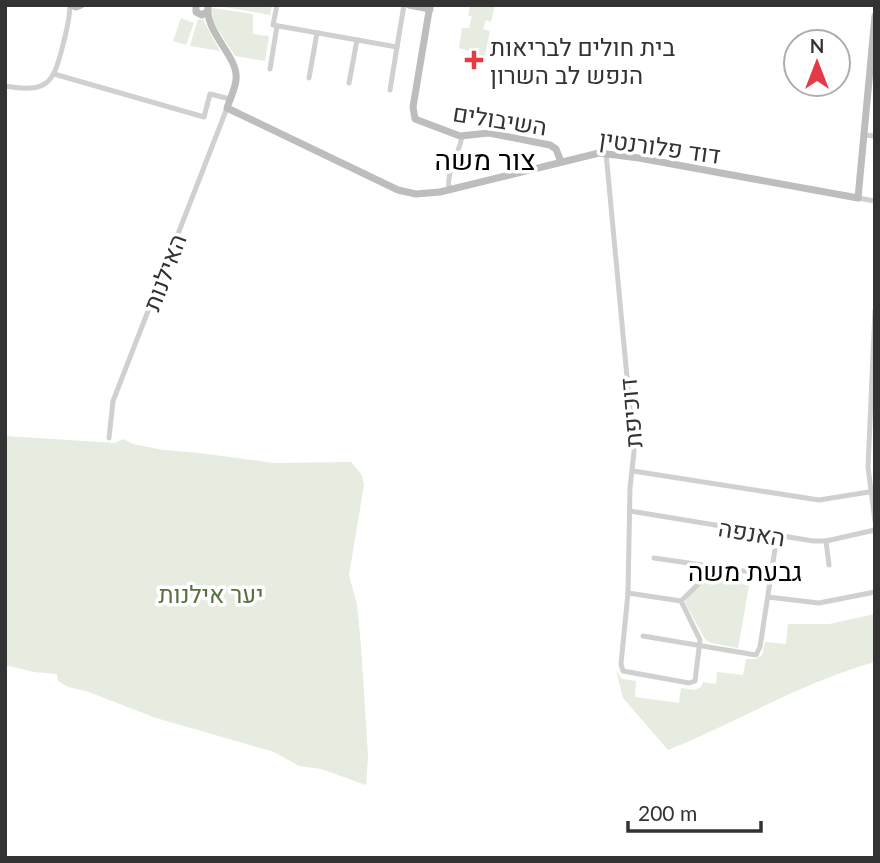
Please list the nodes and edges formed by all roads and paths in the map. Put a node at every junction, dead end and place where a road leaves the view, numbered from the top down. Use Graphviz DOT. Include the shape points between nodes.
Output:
graph roads {
  1 [pos="187,5"];
  2 [pos="277,5"];
  3 [pos="407,5"];
  4 [pos="430,6"];
  5 [pos="73,7"];
  6 [pos="208,7"];
  7 [pos="197,10"];
  8 [pos="875,16"];
  9 [pos="211,25"];
  10 [pos="275,26"];
  11 [pos="317,33"];
  12 [pos="357,40"];
  13 [pos="397,47"];
  14 [pos="270,69"];
  15 [pos="54,74"];
  16 [pos="309,78"];
  17 [pos="349,83"];
  18 [pos="5,86"];
  19 [pos="390,90"];
  20 [pos="230,99"];
  21 [pos="227,108"];
  22 [pos="865,135"];
  23 [pos="462,136"];
  24 [pos="875,136"];
  25 [pos="606,153"];
  26 [pos="561,162"];
  27 [pos="449,190"];
  28 [pos="858,198"];
  29 [pos="875,201"];
  30 [pos="875,310"];
  31 [pos="109,438"];
  32 [pos="633,471"];
  33 [pos="870,492"];
  34 [pos="630,511"];
  35 [pos="874,513"];
  36 [pos="875,521"];
  37 [pos="875,530"];
  38 [pos="777,536"];
  39 [pos="826,541"];
  40 [pos="654,558"];
  41 [pos="829,565"];
  42 [pos="715,568"];
  43 [pos="771,575"];
  44 [pos="875,592"];
  45 [pos="628,593"];
  46 [pos="768,597"];
  47 [pos="681,601"];
  48 [pos="643,636"];
  49 [pos="701,646"];
  1 -- 7 [label="street"];
  2 -- 10 [label="street"];
  3 -- 4 [label="street"];
  3 -- 13 [label="street"];
  4 -- 23 [label="street, השיבולים" via="413,117"];
  5 -- 15 [label="street"];
  6 -- 7 [label="street"];
  6 -- 9 [label="street"];
  7 -- 9 [label="street"];
  8 -- 22 [label="street"];
  9 -- 20 [label="street" via="235,70 237,80"];
  10 -- 11 [label="street"];
  10 -- 14 [label="street"];
  11 -- 12 [label="street"];
  11 -- 16 [label="street"];
  12 -- 13 [label="street"];
  12 -- 17 [label="street"];
  13 -- 19 [label="street"];
  15 -- 18 [label="street" via="38,88"];
  15 -- 20 [label="street" via="204,117 210,94"];
  20 -- 21 [label="street"];
  21 -- 27 [label="street, דוד פלורנטין" via="398,190 427,194"];
  21 -- 31 [label="street, האילנות" via="113,401"];
  22 -- 24 [label="street"];
  22 -- 28 [label="street"];
  23 -- 26 [label="street, השיבולים" via="489,133 550,145"];
  23 -- 27 [label="street" via="448,174"];
  25 -- 26 [label="street, דוד פלורנטין"];
  25 -- 28 [label="street, דוד פלורנטין"];
  25 -- 32 [label="street, דוכיפת"];
  26 -- 27 [label="street, דוד פלורנטין"];
  28 -- 29 [label="street"];
  30 -- 33 [label="street"];
  32 -- 33 [label="street" via="819,500"];
  32 -- 34 [label="street, דוכיפת"];
  33 -- 35 [label="street"];
  34 -- 38 [label="street, האנפה"];
  34 -- 45 [label="street, דוכיפת"];
  35 -- 36 [label="street"];
  37 -- 39 [label="street, האנפה"];
  38 -- 39 [label="street, האנפה"];
  38 -- 43 [label="street"];
  39 -- 41 [label="street"];
  40 -- 42 [label="street"];
  42 -- 43 [label="street"];
  42 -- 47 [label="street"];
  43 -- 46 [label="street"];
  44 -- 46 [label="street" via="819,603"];
  45 -- 47 [label="street"];
  45 -- 49 [label="street, דוכיפת" via="623,671 692,683"];
  46 -- 49 [label="street" via="756,655"];
  47 -- 49 [label="street"];
  48 -- 49 [label="street"];
}
